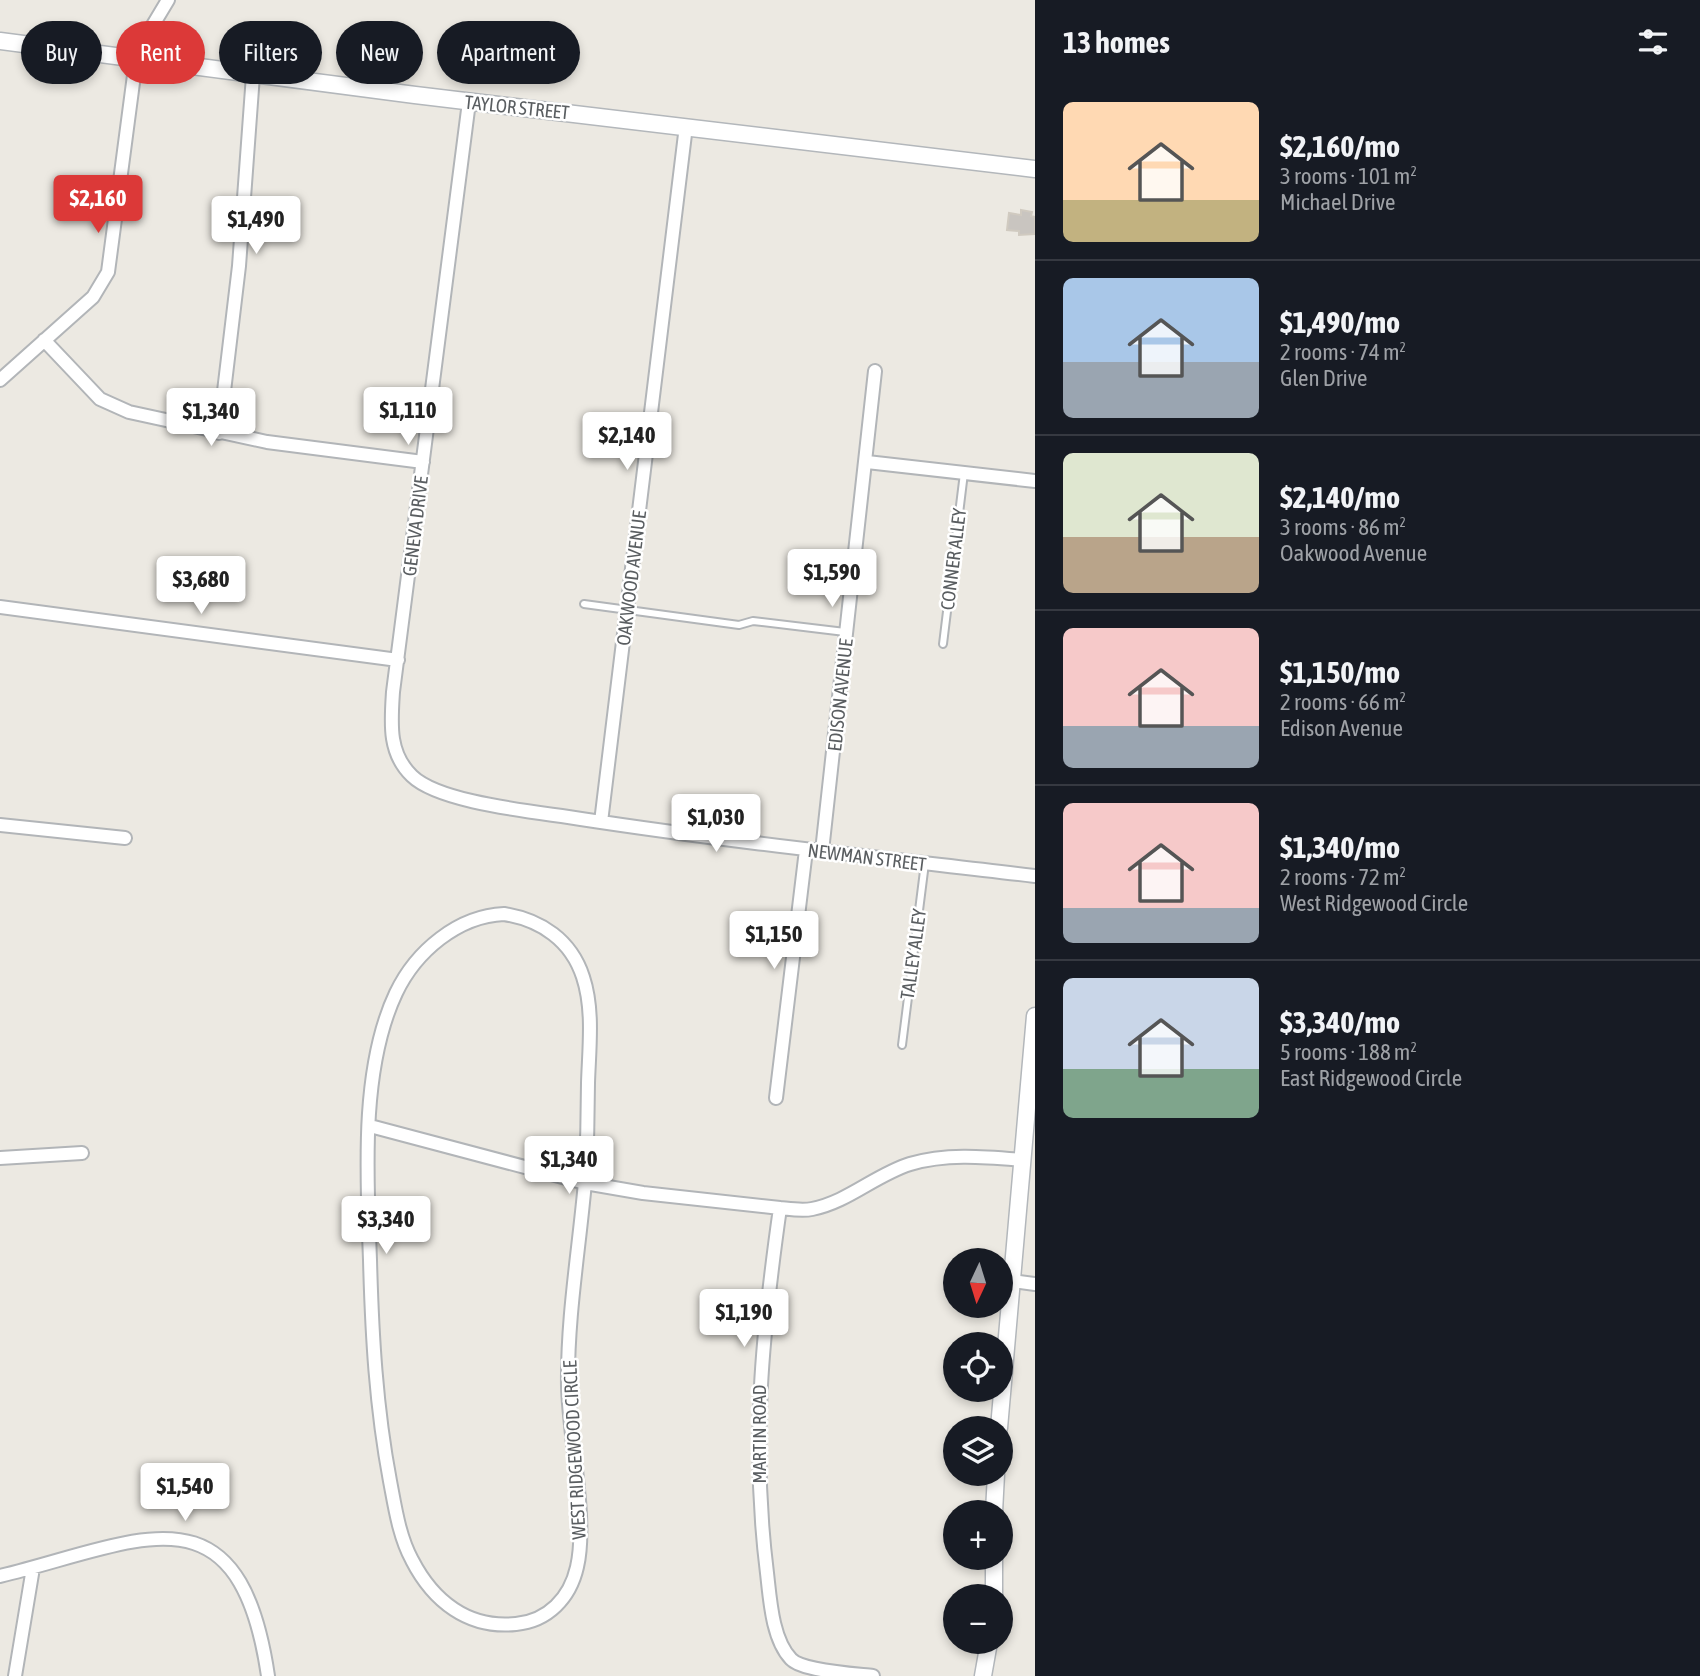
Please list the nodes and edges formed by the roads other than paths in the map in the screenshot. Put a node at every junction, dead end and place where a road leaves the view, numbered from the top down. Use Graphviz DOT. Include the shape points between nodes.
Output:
graph roads {
  1 [pos="168,0"];
  2 [pos="155,21"];
  3 [pos="0,41"];
  4 [pos="116,57"];
  5 [pos="135,84"];
  6 [pos="252,84"];
  7 [pos="322,84"];
  8 [pos="469,102"];
  9 [pos="686,126"];
  10 [pos="1035,169"];
  11 [pos="44,340"];
  12 [pos="876,371"];
  13 [pos="0,380"];
  14 [pos="219,433"];
  15 [pos="423,462"];
  16 [pos="866,462"];
  17 [pos="964,473"];
  18 [pos="1035,481"];
  19 [pos="584,604"];
  20 [pos="0,607"];
  21 [pos="626,610"];
  22 [pos="845,632"];
  23 [pos="943,644"];
  24 [pos="398,660"];
  25 [pos="413,778"];
  26 [pos="601,822"];
  27 [pos="0,825"];
  28 [pos="125,838"];
  29 [pos="806,849"];
  30 [pos="822,851"];
  31 [pos="925,863"];
  32 [pos="1035,876"];
  33 [pos="1035,1016"];
  34 [pos="1034,1040"];
  35 [pos="902,1045"];
  36 [pos="776,1098"];
  37 [pos="370,1126"];
  38 [pos="82,1153"];
  39 [pos="0,1158"];
  40 [pos="1023,1160"];
  41 [pos="585,1183"];
  42 [pos="780,1208"];
  43 [pos="1013,1270"];
  44 [pos="1013,1281"];
  45 [pos="1035,1284"];
  46 [pos="1009,1318"];
  47 [pos="1000,1416"];
  48 [pos="33,1568"];
  49 [pos="0,1576"];
  50 [pos="987,1654"];
  51 [pos="15,1676"];
  52 [pos="268,1676"];
  53 [pos="873,1676"];
  54 [pos="983,1676"];
  1 -- 2 [label="street"];
  3 -- 4 [label="street, TAYLOR STREET"];
  5 -- 11 [label="street" via="108,272 93,297"];
  6 -- 14 [label="street" via="239,266"];
  7 -- 8 [label="street, TAYLOR STREET"];
  8 -- 9 [label="street, TAYLOR STREET"];
  8 -- 15 [label="street, GENEVA DRIVE"];
  9 -- 10 [label="street, TAYLOR STREET"];
  9 -- 21 [label="street, OAKWOOD AVENUE"];
  11 -- 13 [label="street"];
  11 -- 14 [label="street" via="76,377 108,404"];
  12 -- 16 [label="street, EDISON AVENUE"];
  14 -- 15 [label="street"];
  15 -- 24 [label="street, GENEVA DRIVE"];
  16 -- 17 [label="street"];
  16 -- 22 [label="street, EDISON AVENUE"];
  17 -- 18 [label="street"];
  17 -- 23 [label="lane, CONNER ALLEY"];
  19 -- 21 [label="lane"];
  20 -- 24 [label="street"];
  21 -- 22 [label="lane" via="739,625 753,621"];
  21 -- 26 [label="street, OAKWOOD AVENUE"];
  22 -- 30 [label="street, EDISON AVENUE"];
  24 -- 25 [label="street, GENEVA DRIVE" via="392,742 398,760"];
  25 -- 26 [label="street, NEWMAN STREET" via="460,797"];
  26 -- 29 [label="street, NEWMAN STREET"];
  27 -- 28 [label="street"];
  29 -- 30 [label="street, NEWMAN STREET"];
  29 -- 36 [label="street"];
  30 -- 31 [label="street, NEWMAN STREET"];
  31 -- 32 [label="street, NEWMAN STREET"];
  31 -- 35 [label="lane, TALLEY ALLEY"];
  33 -- 34 [label="street"];
  34 -- 40 [label="street"];
  37 -- 41 [label="street"];
  37 -- 41 [label="street, WEST RIDGEWOOD CIRCLE" via="375,1064 387,1015 404,979 426,951 467,922 487,915 523,917 558,937 583,977 589,1024"];
  37 -- 41 [label="street, WEST RIDGEWOOD CIRCLE" via="370,1320 378,1418 397,1516 413,1562 440,1599 470,1619 497,1625 525,1623 554,1609 571,1586 578,1565 580,1534 568,1377"];
  38 -- 39 [label="street"];
  40 -- 42 [label="street" via="929,1159 888,1173 835,1202 810,1210"];
  40 -- 43 [label="street"];
  41 -- 42 [label="street"];
  42 -- 53 [label="street, MARTIN ROAD" via="761,1352 758,1430 761,1524 770,1598 783,1649 793,1662"];
  44 -- 45 [label="street"];
  46 -- 47 [label="street"];
  48 -- 49 [label="street"];
  48 -- 51 [label="street"];
  48 -- 52 [label="street" via="149,1538 180,1539 209,1549 245,1587"];
  50 -- 54 [label="street"];
}
